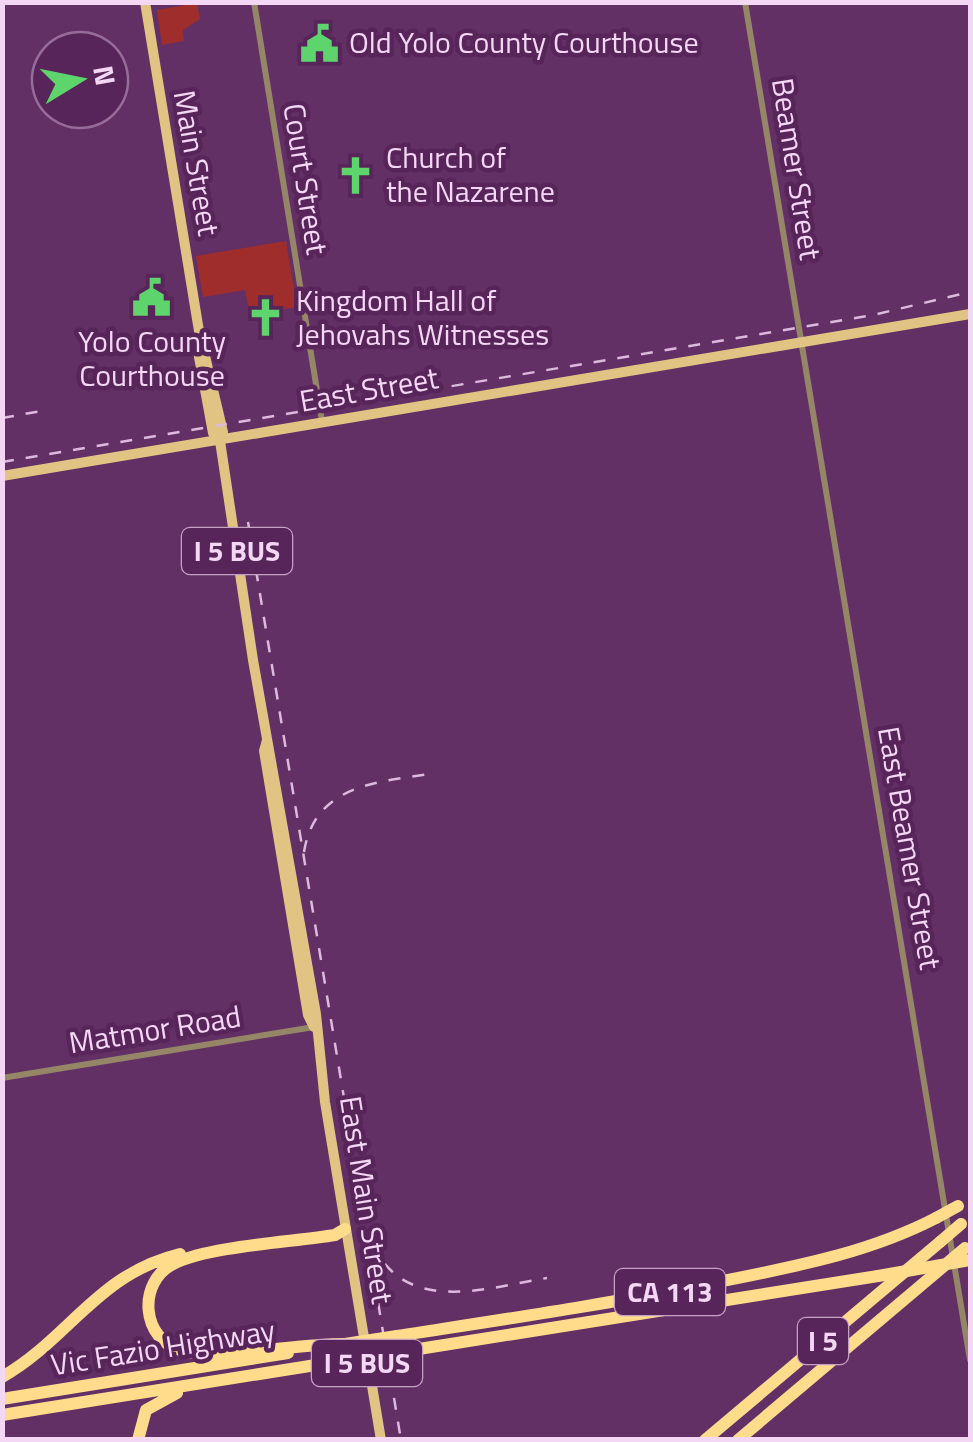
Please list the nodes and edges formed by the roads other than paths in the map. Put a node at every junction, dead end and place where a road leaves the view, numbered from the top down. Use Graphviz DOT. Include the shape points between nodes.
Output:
graph roads {
  1 [pos="145,2"];
  2 [pos="254,2"];
  3 [pos="746,2"];
  4 [pos="970,314"];
  5 [pos="199,330"];
  6 [pos="803,343"];
  7 [pos="322,423"];
  8 [pos="220,441"];
  9 [pos="2,476"];
  10 [pos="314,1027"];
  11 [pos="2,1078"];
  12 [pos="964,1202"];
  13 [pos="966,1220"];
  14 [pos="345,1229"];
  15 [pos="969,1251"];
  16 [pos="345,1344"];
  17 [pos="970,1360"];
  18 [pos="2,1377"];
  19 [pos="223,1380"];
  20 [pos="2,1399"];
  21 [pos="2,1415"];
  22 [pos="138,1440"];
  23 [pos="381,1440"];
  24 [pos="705,1440"];
  25 [pos="738,1440"];
  1 -- 5 [label="main road, Main Street / I 5 BUS"];
  2 -- 7 [label="street, Court Street"];
  3 -- 6 [label="street, Beamer Street"];
  4 -- 6 [label="main road, East Street"];
  5 -- 8 [label="main road, Main Street / I 5 BUS"];
  5 -- 8 [label="main road, Main Street / I 5 BUS" via="203,382"];
  6 -- 7 [label="main road, East Street"];
  6 -- 17 [label="street, East Beamer Street"];
  7 -- 8 [label="main road, East Street"];
  8 -- 9 [label="main road, East Street"];
  8 -- 10 [label="main road, East Main Street / I 5 BUS" via="264,751"];
  10 -- 11 [label="street, Matmor Road"];
  10 -- 14 [label="main road, East Main Street / I 5 BUS"];
  12 -- 16 [label="highway, Vic Fazio Highway / CA 113, bridge" via="884,1242 820,1262"];
  13 -- 24 [label="highway, I 5, bridge"];
  14 -- 16 [label="highway" via="178,1261 154,1282 148,1301 157,1333 183,1351"];
  14 -- 18 [label="highway" via="187,1252 139,1267"];
  14 -- 23 [label="main road, East Main Street / I 5 BUS"];
  15 -- 19 [label="highway, Vic Fazio Highway / CA 113, bridge" via="878,1276"];
  15 -- 25 [label="highway, I 5, bridge"];
  16 -- 20 [label="highway, Vic Fazio Highway / CA 113"];
  19 -- 21 [label="highway, Vic Fazio Highway / CA 113"];
  19 -- 22 [label="highway" via="156,1400 140,1420"];
}
